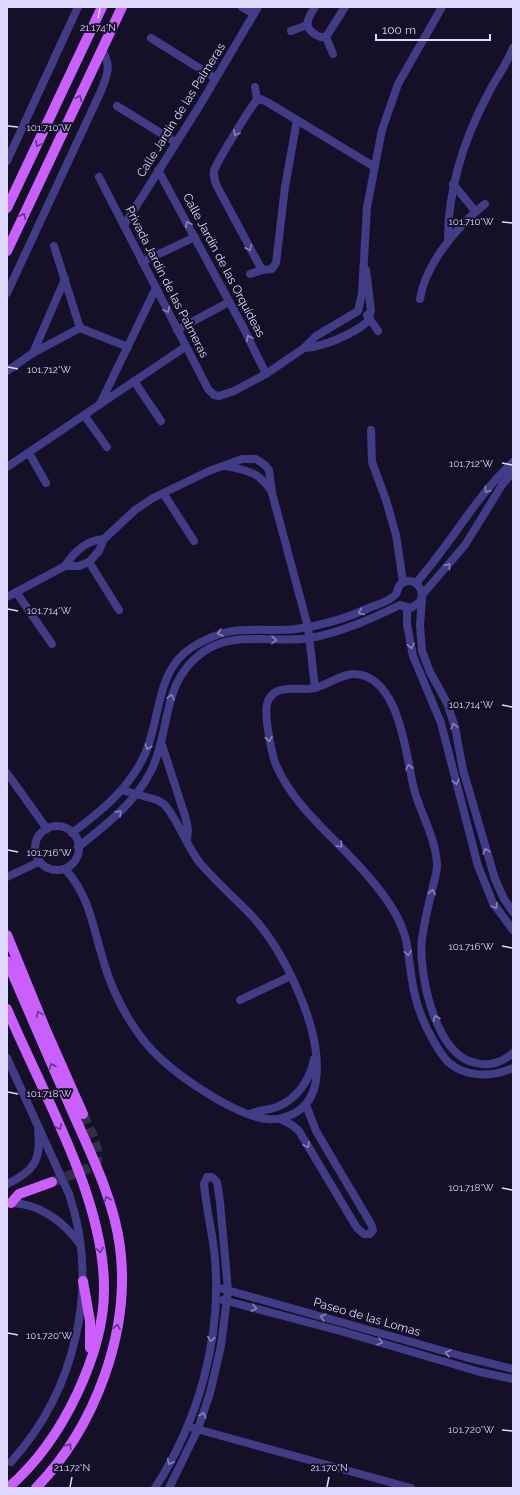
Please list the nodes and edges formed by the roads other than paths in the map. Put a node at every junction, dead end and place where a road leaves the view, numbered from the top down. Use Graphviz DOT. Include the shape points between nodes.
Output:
graph roads {
  1 [pos="78,7"];
  2 [pos="102,7"];
  3 [pos="122,7"];
  4 [pos="242,7"];
  5 [pos="315,7"];
  6 [pos="345,7"];
  7 [pos="442,7"];
  8 [pos="256,11"];
  9 [pos="307,25"];
  10 [pos="291,31"];
  11 [pos="152,38"];
  12 [pos="326,38"];
  13 [pos="102,51"];
  14 [pos="512,52"];
  15 [pos="333,54"];
  16 [pos="215,78"];
  17 [pos="254,87"];
  18 [pos="257,100"];
  19 [pos="117,106"];
  20 [pos="297,120"];
  21 [pos="175,142"];
  22 [pos="7,161"];
  23 [pos="374,166"];
  24 [pos="158,170"];
  25 [pos="99,177"];
  26 [pos="453,184"];
  27 [pos="485,204"];
  28 [pos="7,208"];
  29 [pos="475,211"];
  30 [pos="125,224"];
  31 [pos="195,237"];
  32 [pos="448,240"];
  33 [pos="54,246"];
  34 [pos="7,251"];
  35 [pos="142,262"];
  36 [pos="364,264"];
  37 [pos="262,270"];
  38 [pos="250,274"];
  39 [pos="65,279"];
  40 [pos="156,288"];
  41 [pos="7,293"];
  42 [pos="420,299"];
  43 [pos="229,302"];
  44 [pos="360,307"];
  45 [pos="370,318"];
  46 [pos="80,328"];
  47 [pos="177,330"];
  48 [pos="378,330"];
  49 [pos="128,346"];
  50 [pos="185,347"];
  51 [pos="304,348"];
  52 [pos="33,353"];
  53 [pos="7,371"];
  54 [pos="266,374"];
  55 [pos="134,381"];
  56 [pos="100,404"];
  57 [pos="84,415"];
  58 [pos="161,421"];
  59 [pos="371,430"];
  60 [pos="107,447"];
  61 [pos="29,453"];
  62 [pos="513,462"];
  63 [pos="7,466"];
  64 [pos="226,466"];
  65 [pos="513,472"];
  66 [pos="46,483"];
  67 [pos="163,493"];
  68 [pos="272,493"];
  69 [pos="474,508"];
  70 [pos="483,515"];
  71 [pos="454,536"];
  72 [pos="104,539"];
  73 [pos="194,541"];
  74 [pos="465,545"];
  75 [pos="89,562"];
  76 [pos="65,566"];
  77 [pos="403,582"];
  78 [pos="416,583"];
  79 [pos="16,592"];
  80 [pos="396,594"];
  81 [pos="7,597"];
  82 [pos="422,597"];
  83 [pos="404,606"];
  84 [pos="119,610"];
  85 [pos="308,627"];
  86 [pos="310,638"];
  87 [pos="52,644"];
  88 [pos="171,671"];
  89 [pos="180,676"];
  90 [pos="315,688"];
  91 [pos="162,745"];
  92 [pos="7,772"];
  93 [pos="122,790"];
  94 [pos="136,794"];
  95 [pos="93,817"];
  96 [pos="47,829"];
  97 [pos="102,829"];
  98 [pos="72,833"];
  99 [pos="187,842"];
  100 [pos="78,847"];
  101 [pos="39,862"];
  102 [pos="65,869"];
  103 [pos="7,877"];
  104 [pos="513,912"];
  105 [pos="513,930"];
  106 [pos="7,935"];
  107 [pos="7,962"];
  108 [pos="291,976"];
  109 [pos="240,1000"];
  110 [pos="7,1009"];
  111 [pos="513,1053"];
  112 [pos="315,1054"];
  113 [pos="7,1058"];
  114 [pos="513,1068"];
  115 [pos="306,1104"];
  116 [pos="83,1114"];
  117 [pos="250,1114"];
  118 [pos="280,1119"];
  119 [pos="37,1122"];
  120 [pos="52,1182"];
  121 [pos="7,1184"];
  122 [pos="9,1203"];
  123 [pos="81,1245"];
  124 [pos="83,1281"];
  125 [pos="216,1287"];
  126 [pos="228,1290"];
  127 [pos="216,1298"];
  128 [pos="226,1301"];
  129 [pos="465,1357"];
  130 [pos="462,1366"];
  131 [pos="88,1368"];
  132 [pos="513,1368"];
  133 [pos="513,1379"];
  134 [pos="187,1426"];
  135 [pos="198,1430"];
  136 [pos="11,1462"];
  137 [pos="8,1488"];
  138 [pos="36,1488"];
  139 [pos="155,1488"];
  140 [pos="169,1488"];
  141 [pos="410,1488"];
  1 -- 22 [label="street"];
  2 -- 28 [label="main road, one-way"];
  3 -- 13 [label="main road"];
  4 -- 8 [label="street"];
  5 -- 9 [label="street" via="307,20"];
  6 -- 12 [label="street"];
  7 -- 23 [label="street" via="398,84 382,130"];
  8 -- 16 [label="street, Calle Jardín de las Palmeras"];
  9 -- 10 [label="street"];
  9 -- 12 [label="street" via="312,32"];
  11 -- 16 [label="street"];
  12 -- 15 [label="street"];
  34 -- 13 [label="main road, one-way"];
  13 -- 41 [label="street" via="108,65 101,91"];
  14 -- 26 [label="street" via="482,105"];
  16 -- 21 [label="street, Calle Jardín de las Palmeras"];
  17 -- 18 [label="street"];
  18 -- 20 [label="street" via="263,100"];
  18 -- 37 [label="street, one-way" via="220,158 214,180"];
  19 -- 21 [label="street"];
  20 -- 23 [label="street"];
  20 -- 37 [label="street" via="285,187 277,259 272,269"];
  21 -- 24 [label="street, Calle Jardín de las Palmeras"];
  23 -- 36 [label="street" via="367,207"];
  24 -- 30 [label="street, Calle Jardín de las Palmeras"];
  31 -- 24 [label="street, Calle Jardín de las Orquídeas, one-way"];
  25 -- 30 [label="street, Privada Jardín de las Palmeras"];
  26 -- 29 [label="street"];
  26 -- 32 [label="street"];
  27 -- 29 [label="street"];
  29 -- 32 [label="street"];
  30 -- 35 [label="street, Privada Jardín de las Palmeras"];
  31 -- 35 [label="street"];
  31 -- 43 [label="street, Calle Jardín de las Orquídeas"];
  32 -- 42 [label="street" via="425,276"];
  33 -- 39 [label="street"];
  35 -- 40 [label="street, Privada Jardín de las Palmeras"];
  36 -- 44 [label="street"];
  36 -- 45 [label="street" via="369,287"];
  37 -- 38 [label="street"];
  39 -- 46 [label="street"];
  39 -- 52 [label="street"];
  40 -- 47 [label="street, Privada Jardín de las Palmeras, one-way"];
  40 -- 49 [label="street"];
  43 -- 47 [label="street"];
  54 -- 43 [label="street, Calle Jardín de las Orquídeas, one-way"];
  44 -- 45 [label="street"];
  44 -- 51 [label="street" via="354,314 316,336"];
  45 -- 48 [label="street"];
  45 -- 51 [label="street" via="364,325 342,336 319,346"];
  46 -- 49 [label="street"];
  46 -- 52 [label="street"];
  47 -- 50 [label="street, Privada Jardín de las Palmeras"];
  49 -- 56 [label="street"];
  50 -- 54 [label="street, Privada Jardín de las Palmeras" via="208,388 216,396 234,392"];
  50 -- 55 [label="street"];
  51 -- 54 [label="street"];
  52 -- 53 [label="street"];
  55 -- 56 [label="street"];
  55 -- 58 [label="street"];
  56 -- 57 [label="street"];
  57 -- 60 [label="street"];
  57 -- 61 [label="street"];
  59 -- 77 [label="street" via="372,462 394,530"];
  61 -- 63 [label="street"];
  61 -- 66 [label="street"];
  62 -- 69 [label="street, one-way" via="490,486"];
  64 -- 67 [label="street" via="209,471"];
  64 -- 68 [label="street" via="261,477"];
  64 -- 68 [label="street" via="246,458 261,461 270,475"];
  65 -- 70 [label="street"];
  67 -- 72 [label="street" via="135,510"];
  67 -- 73 [label="street"];
  68 -- 85 [label="street"];
  69 -- 70 [label="street"];
  69 -- 71 [label="street"];
  70 -- 74 [label="street"];
  71 -- 74 [label="street"];
  71 -- 78 [label="street"];
  72 -- 75 [label="street" via="99,551"];
  72 -- 76 [label="street" via="77,550"];
  82 -- 74 [label="street, one-way"];
  75 -- 76 [label="street" via="79,566"];
  75 -- 84 [label="street"];
  76 -- 79 [label="street"];
  77 -- 78 [label="street"];
  77 -- 80 [label="street"];
  78 -- 82 [label="street" via="420,586"];
  79 -- 81 [label="street"];
  79 -- 87 [label="street"];
  80 -- 83 [label="street"];
  80 -- 85 [label="street, one-way" via="356,614"];
  82 -- 83 [label="street" via="414,607"];
  104 -- 82 [label="street, one-way" via="495,879 463,770 447,703 422,651"];
  83 -- 86 [label="street" via="366,622"];
  83 -- 105 [label="street, one-way" via="413,656 441,723 482,879 496,908"];
  85 -- 86 [label="street"];
  85 -- 88 [label="street, one-way" via="233,630 212,636 189,649"];
  89 -- 86 [label="street, one-way" via="205,651 226,642"];
  86 -- 90 [label="street"];
  88 -- 89 [label="street"];
  88 -- 93 [label="street, one-way" via="163,687 156,722 144,756"];
  91 -- 89 [label="street, one-way" via="171,696"];
  111 -- 90 [label="street, one-way" via="506,1059 490,1065 481,1065 465,1059 456,1052 440,1029 428,997 423,974 422,939 437,870 436,850 414,789 395,709 384,691 360,675 350,675"];
  90 -- 114 [label="street, one-way" via="280,690 271,695 268,701 266,712 269,737 281,775 294,796 367,874 395,914 406,940 419,1010 432,1038 448,1062 467,1072 481,1075"];
  91 -- 94 [label="street" via="150,773"];
  91 -- 99 [label="street" via="186,819"];
  92 -- 96 [label="street"];
  93 -- 94 [label="street"];
  93 -- 95 [label="street"];
  97 -- 94 [label="street, one-way"];
  94 -- 99 [label="street" via="164,804"];
  95 -- 97 [label="street"];
  95 -- 98 [label="street"];
  96 -- 98 [label="street" via="61,827"];
  96 -- 101 [label="street" via="37,840 36,855"];
  97 -- 100 [label="street"];
  98 -- 100 [label="street"];
  99 -- 108 [label="street" via="206,869 253,917 276,948"];
  100 -- 102 [label="street" via="75,860"];
  101 -- 102 [label="street" via="51,869"];
  101 -- 103 [label="street"];
  102 -- 117 [label="street" via="83,894 111,982 143,1038 154,1052 185,1078 228,1105"];
  116 -- 106 [label="main road, one-way"];
  138 -- 107 [label="main road, one-way" via="70,1445 96,1397 107,1369 118,1318 122,1298 122,1273 120,1246 112,1212 98,1172"];
  108 -- 109 [label="street"];
  108 -- 112 [label="street" via="310,1022"];
  110 -- 131 [label="main road, one-way" via="71,1152 92,1212 102,1260 104,1290 101,1320"];
  112 -- 115 [label="street" via="316,1083"];
  112 -- 117 [label="street" via="307,1079 297,1094 277,1106"];
  113 -- 119 [label="street"];
  115 -- 118 [label="street" via="293,1114"];
  118 -- 115 [label="street, one-way" via="299,1131 357,1228 364,1234 370,1234 371,1224 316,1131"];
  117 -- 118 [label="street" via="262,1119"];
  119 -- 121 [label="street" via="40,1146 38,1157 28,1172"];
  119 -- 123 [label="street" via="69,1194"];
  120 -- 122 [label="main road" via="19,1194"];
  122 -- 123 [label="street" via="32,1207 49,1214 70,1230"];
  123 -- 124 [label="street"];
  124 -- 131 [label="main road" via="90,1321"];
  124 -- 136 [label="street" via="81,1314 60,1387 35,1433"];
  125 -- 126 [label="street, Paseo de las Lomas"];
  125 -- 126 [label="street" via="215,1260 204,1186 205,1179 210,1176 214,1177 218,1186"];
  125 -- 127 [label="street"];
  126 -- 128 [label="street"];
  129 -- 126 [label="street, Paseo de las Lomas, one-way"];
  127 -- 128 [label="street, Paseo de las Lomas"];
  127 -- 134 [label="street, one-way" via="201,1391"];
  128 -- 130 [label="street, Paseo de las Lomas, one-way"];
  135 -- 128 [label="street, one-way" via="216,1369"];
  129 -- 130 [label="street"];
  129 -- 132 [label="street, Paseo de las Lomas"];
  130 -- 133 [label="street, Paseo de las Lomas"];
  131 -- 137 [label="main road" via="51,1440"];
  134 -- 135 [label="street"];
  134 -- 139 [label="street, one-way"];
  135 -- 140 [label="street"];
  135 -- 141 [label="street"];
}
